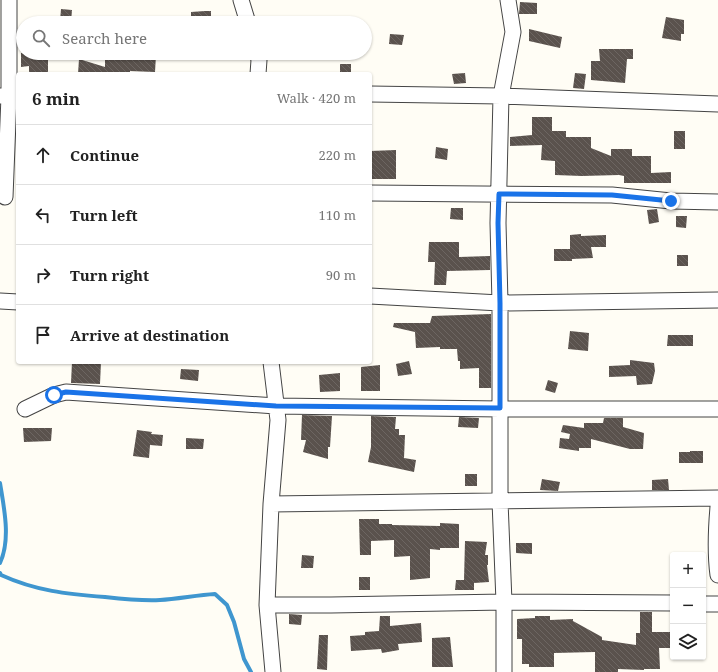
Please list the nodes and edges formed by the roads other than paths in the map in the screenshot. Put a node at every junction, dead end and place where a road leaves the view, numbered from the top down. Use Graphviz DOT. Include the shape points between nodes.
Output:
graph roads {
  1 [pos="8,0"];
  2 [pos="241,0"];
  3 [pos="508,0"];
  4 [pos="246,16"];
  5 [pos="259,60"];
  6 [pos="258,72"];
  7 [pos="372,94"];
  8 [pos="9,96"];
  9 [pos="501,96"];
  10 [pos="718,104"];
  11 [pos="372,193"];
  12 [pos="499,194"];
  13 [pos="8,197"];
  14 [pos="718,202"];
  15 [pos="372,296"];
  16 [pos="718,300"];
  17 [pos="0,301"];
  18 [pos="16,302"];
  19 [pos="500,303"];
  20 [pos="271,364"];
  21 [pos="276,406"];
  22 [pos="500,408"];
  23 [pos="718,408"];
  24 [pos="25,409"];
  25 [pos="718,498"];
  26 [pos="500,501"];
  27 [pos="271,504"];
  28 [pos="718,508"];
  29 [pos="718,575"];
  30 [pos="504,602"];
  31 [pos="670,603"];
  32 [pos="706,604"];
  33 [pos="718,604"];
  34 [pos="267,605"];
  35 [pos="273,672"];
  36 [pos="504,672"];
  1 -- 8 [label="street"];
  2 -- 4 [label="street"];
  3 -- 9 [label="street" via="513,32"];
  5 -- 6 [label="street"];
  7 -- 9 [label="street"];
  8 -- 13 [label="street"];
  9 -- 10 [label="street"];
  9 -- 12 [label="street"];
  11 -- 12 [label="street"];
  12 -- 14 [label="street" via="612,195 671,201"];
  12 -- 19 [label="street"];
  15 -- 19 [label="street"];
  16 -- 19 [label="street"];
  17 -- 18 [label="street"];
  19 -- 22 [label="street"];
  20 -- 21 [label="street"];
  21 -- 22 [label="street"];
  21 -- 24 [label="street" via="66,392"];
  21 -- 27 [label="street" via="278,420"];
  22 -- 23 [label="street"];
  22 -- 26 [label="street"];
  25 -- 26 [label="street"];
  26 -- 27 [label="street"];
  26 -- 30 [label="street"];
  27 -- 34 [label="street"];
  28 -- 29 [label="street"];
  30 -- 31 [label="street"];
  30 -- 34 [label="street"];
  30 -- 36 [label="street"];
  32 -- 33 [label="street"];
  34 -- 35 [label="street"];
}
